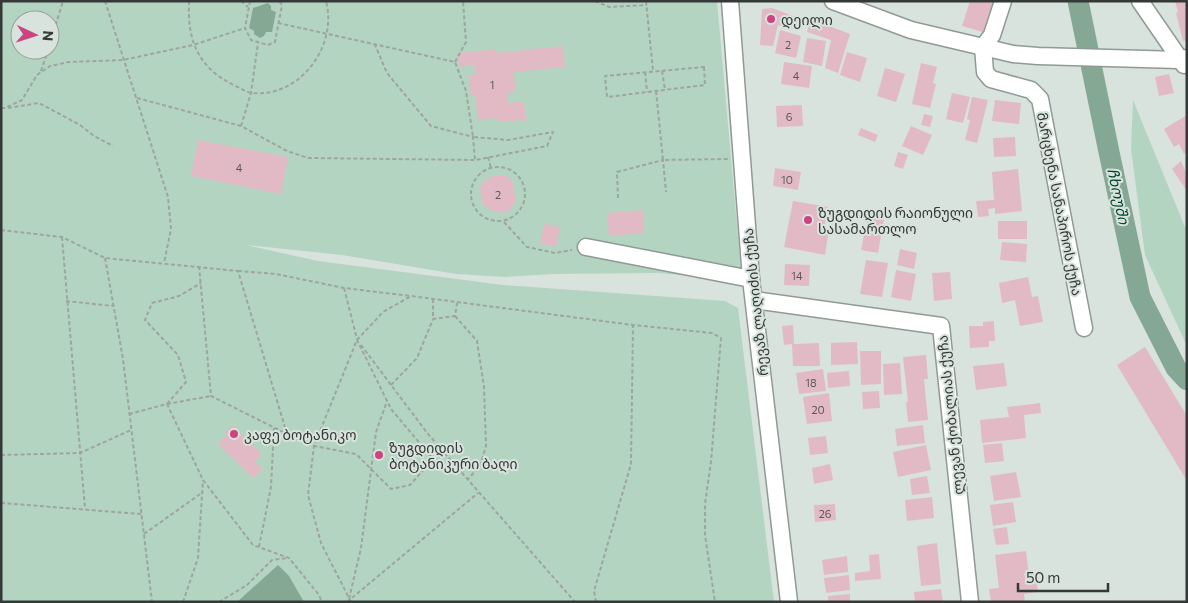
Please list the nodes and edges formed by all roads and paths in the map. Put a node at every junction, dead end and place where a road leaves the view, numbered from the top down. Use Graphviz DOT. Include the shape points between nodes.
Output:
graph roads {
  1 [pos="106,1"];
  2 [pos="189,1"];
  3 [pos="241,1"];
  4 [pos="250,1"];
  5 [pos="279,1"];
  6 [pos="326,1"];
  7 [pos="462,1"];
  8 [pos="595,1"];
  9 [pos="730,1"];
  10 [pos="833,1"];
  11 [pos="1003,1"];
  12 [pos="1140,1"];
  13 [pos="647,3"];
  14 [pos="248,7"];
  15 [pos="278,23"];
  16 [pos="245,28"];
  17 [pos="328,34"];
  18 [pos="258,42"];
  19 [pos="193,45"];
  20 [pos="375,45"];
  21 [pos="983,47"];
  22 [pos="45,60"];
  23 [pos="123,60"];
  24 [pos="455,62"];
  25 [pos="1184,63"];
  26 [pos="662,71"];
  27 [pos="645,72"];
  28 [pos="653,72"];
  29 [pos="40,73"];
  30 [pos="665,90"];
  31 [pos="656,91"];
  32 [pos="647,92"];
  33 [pos="251,93"];
  34 [pos="137,98"];
  35 [pos="3,108"];
  36 [pos="241,126"];
  37 [pos="473,137"];
  38 [pos="113,146"];
  39 [pos="488,157"];
  40 [pos="741,158"];
  41 [pos="475,160"];
  42 [pos="663,160"];
  43 [pos="490,168"];
  44 [pos="666,192"];
  45 [pos="618,198"];
  46 [pos="504,221"];
  47 [pos="1,230"];
  48 [pos="62,237"];
  49 [pos="586,247"];
  50 [pos="105,258"];
  51 [pos="164,263"];
  52 [pos="199,266"];
  53 [pos="238,271"];
  54 [pos="751,279"];
  55 [pos="201,283"];
  56 [pos="344,288"];
  57 [pos="411,296"];
  58 [pos="433,299"];
  59 [pos="754,300"];
  60 [pos="66,302"];
  61 [pos="457,302"];
  62 [pos="113,306"];
  63 [pos="455,316"];
  64 [pos="432,319"];
  65 [pos="634,325"];
  66 [pos="1084,328"];
  67 [pos="357,340"];
  68 [pos="391,385"];
  69 [pos="211,396"];
  70 [pos="387,401"];
  71 [pos="167,404"];
  72 [pos="129,414"];
  73 [pos="274,428"];
  74 [pos="131,430"];
  75 [pos="287,434"];
  76 [pos="314,446"];
  77 [pos="80,453"];
  78 [pos="1,455"];
  79 [pos="371,469"];
  80 [pos="204,480"];
  81 [pos="467,480"];
  82 [pos="203,492"];
  83 [pos="478,493"];
  84 [pos="1,503"];
  85 [pos="84,509"];
  86 [pos="141,514"];
  87 [pos="144,534"];
  88 [pos="259,547"];
  89 [pos="289,558"];
  90 [pos="348,600"];
  91 [pos="152,602"];
  92 [pos="183,602"];
  93 [pos="219,602"];
  94 [pos="322,602"];
  95 [pos="352,602"];
  96 [pos="576,602"];
  97 [pos="596,602"];
  98 [pos="715,602"];
  99 [pos="789,602"];
  100 [pos="970,602"];
  1 -- 23 [label="path"];
  2 -- 19 [label="path"];
  3 -- 14 [label="path"];
  4 -- 14 [label="path"];
  5 -- 15 [label="path" via="282,5"];
  6 -- 17 [label="path"];
  7 -- 24 [label="path" via="466,42"];
  8 -- 13 [label="path" via="609,7"];
  9 -- 40 [label="street, რევაზ ლაღიძის ქუჩა"];
  10 -- 21 [label="street" via="911,30"];
  11 -- 21 [label="street" via="992,36"];
  12 -- 25 [label="street"];
  13 -- 28 [label="path"];
  14 -- 16 [label="path"];
  15 -- 17 [label="path"];
  15 -- 18 [label="path" via="275,42 268,45"];
  16 -- 18 [label="path" via="251,40"];
  16 -- 19 [label="path"];
  17 -- 20 [label="path"];
  17 -- 33 [label="path" via="317,60 298,80 274,91"];
  18 -- 33 [label="path"];
  19 -- 23 [label="path"];
  19 -- 33 [label="path" via="203,61 222,79"];
  20 -- 24 [label="path"];
  20 -- 37 [label="path" via="387,73 430,126"];
  21 -- 25 [label="street" via="1038,56 1156,58"];
  21 -- 66 [label="street, მარცხენა სანაპიროს ქუჩა" via="985,72 991,79 1031,90 1040,99"];
  22 -- 29 [label="path"];
  23 -- 29 [label="path" via="69,62 50,66"];
  23 -- 34 [label="path"];
  24 -- 37 [label="path" via="466,91"];
  26 -- 28 [label="path"];
  26 -- 30 [label="path"];
  26 -- 30 [label="path" via="704,67 706,85"];
  27 -- 28 [label="path"];
  27 -- 32 [label="path"];
  27 -- 32 [label="path" via="605,76 607,97"];
  29 -- 35 [label="path" via="22,100"];
  30 -- 31 [label="path"];
  31 -- 32 [label="path"];
  31 -- 42 [label="path"];
  33 -- 36 [label="path"];
  34 -- 36 [label="path"];
  34 -- 51 [label="path" via="168,197 171,229"];
  35 -- 38 [label="path" via="39,103"];
  36 -- 41 [label="path" via="286,151 308,158"];
  37 -- 39 [label="path" via="508,140 553,132 547,146"];
  37 -- 41 [label="path"];
  39 -- 41 [label="path"];
  39 -- 43 [label="path"];
  40 -- 42 [label="path"];
  40 -- 54 [label="street, რევაზ ლაღიძის ქუჩა"];
  42 -- 44 [label="path"];
  42 -- 45 [label="path" via="617,172"];
  43 -- 46 [label="path" via="482,172 472,187 473,206 486,219"];
  43 -- 46 [label="path" via="500,167 516,173 525,188 524,205 512,218"];
  46 -- 49 [label="path" via="526,248 555,254"];
  47 -- 48 [label="path"];
  48 -- 50 [label="path"];
  48 -- 60 [label="path"];
  49 -- 54 [label="street"];
  50 -- 51 [label="path"];
  50 -- 62 [label="path"];
  51 -- 52 [label="path"];
  52 -- 53 [label="path"];
  52 -- 55 [label="path"];
  53 -- 56 [label="path" via="276,274"];
  53 -- 75 [label="path"];
  54 -- 59 [label="street, რევაზ ლაღიძის ქუჩა"];
  55 -- 69 [label="path"];
  55 -- 71 [label="path" via="179,296 152,303 145,320 178,355 186,382"];
  56 -- 57 [label="path"];
  56 -- 67 [label="path"];
  57 -- 58 [label="path"];
  57 -- 67 [label="path" via="383,312"];
  58 -- 61 [label="path"];
  58 -- 64 [label="path"];
  59 -- 99 [label="street, რევაზ ლაღიძის ქუჩა"];
  59 -- 100 [label="street, ლევან ქობალიას ქუჩა" via="941,326"];
  60 -- 62 [label="path"];
  60 -- 77 [label="path"];
  61 -- 63 [label="path"];
  61 -- 65 [label="path"];
  62 -- 72 [label="path"];
  63 -- 64 [label="path"];
  63 -- 81 [label="path" via="477,341 484,386 486,446 480,466"];
  64 -- 68 [label="path" via="417,358"];
  65 -- 97 [label="path" via="630,464 594,591"];
  65 -- 98 [label="path" via="712,333 721,338 711,462 704,504"];
  67 -- 68 [label="path"];
  67 -- 70 [label="path"];
  67 -- 76 [label="path"];
  68 -- 81 [label="path"];
  69 -- 71 [label="path"];
  69 -- 73 [label="path"];
  70 -- 79 [label="path" via="376,432"];
  70 -- 79 [label="path" via="433,459 410,485 391,489"];
  71 -- 72 [label="path"];
  71 -- 80 [label="path"];
  72 -- 74 [label="path"];
  73 -- 75 [label="path"];
  73 -- 88 [label="path" via="271,487"];
  74 -- 77 [label="path"];
  74 -- 86 [label="path"];
  75 -- 76 [label="path"];
  76 -- 79 [label="path" via="356,454"];
  76 -- 90 [label="path" via="308,495 322,543"];
  77 -- 78 [label="path"];
  77 -- 85 [label="path"];
  79 -- 90 [label="path" via="361,548"];
  80 -- 82 [label="path"];
  80 -- 88 [label="path" via="253,545"];
  81 -- 83 [label="path"];
  82 -- 87 [label="path"];
  82 -- 92 [label="path" via="198,558"];
  83 -- 90 [label="path"];
  83 -- 96 [label="path"];
  84 -- 85 [label="path"];
  85 -- 86 [label="path"];
  86 -- 87 [label="path"];
  87 -- 91 [label="path"];
  88 -- 89 [label="path"];
  89 -- 93 [label="path" via="272,560 247,585"];
  89 -- 94 [label="path"];
  90 -- 95 [label="path"];
}
